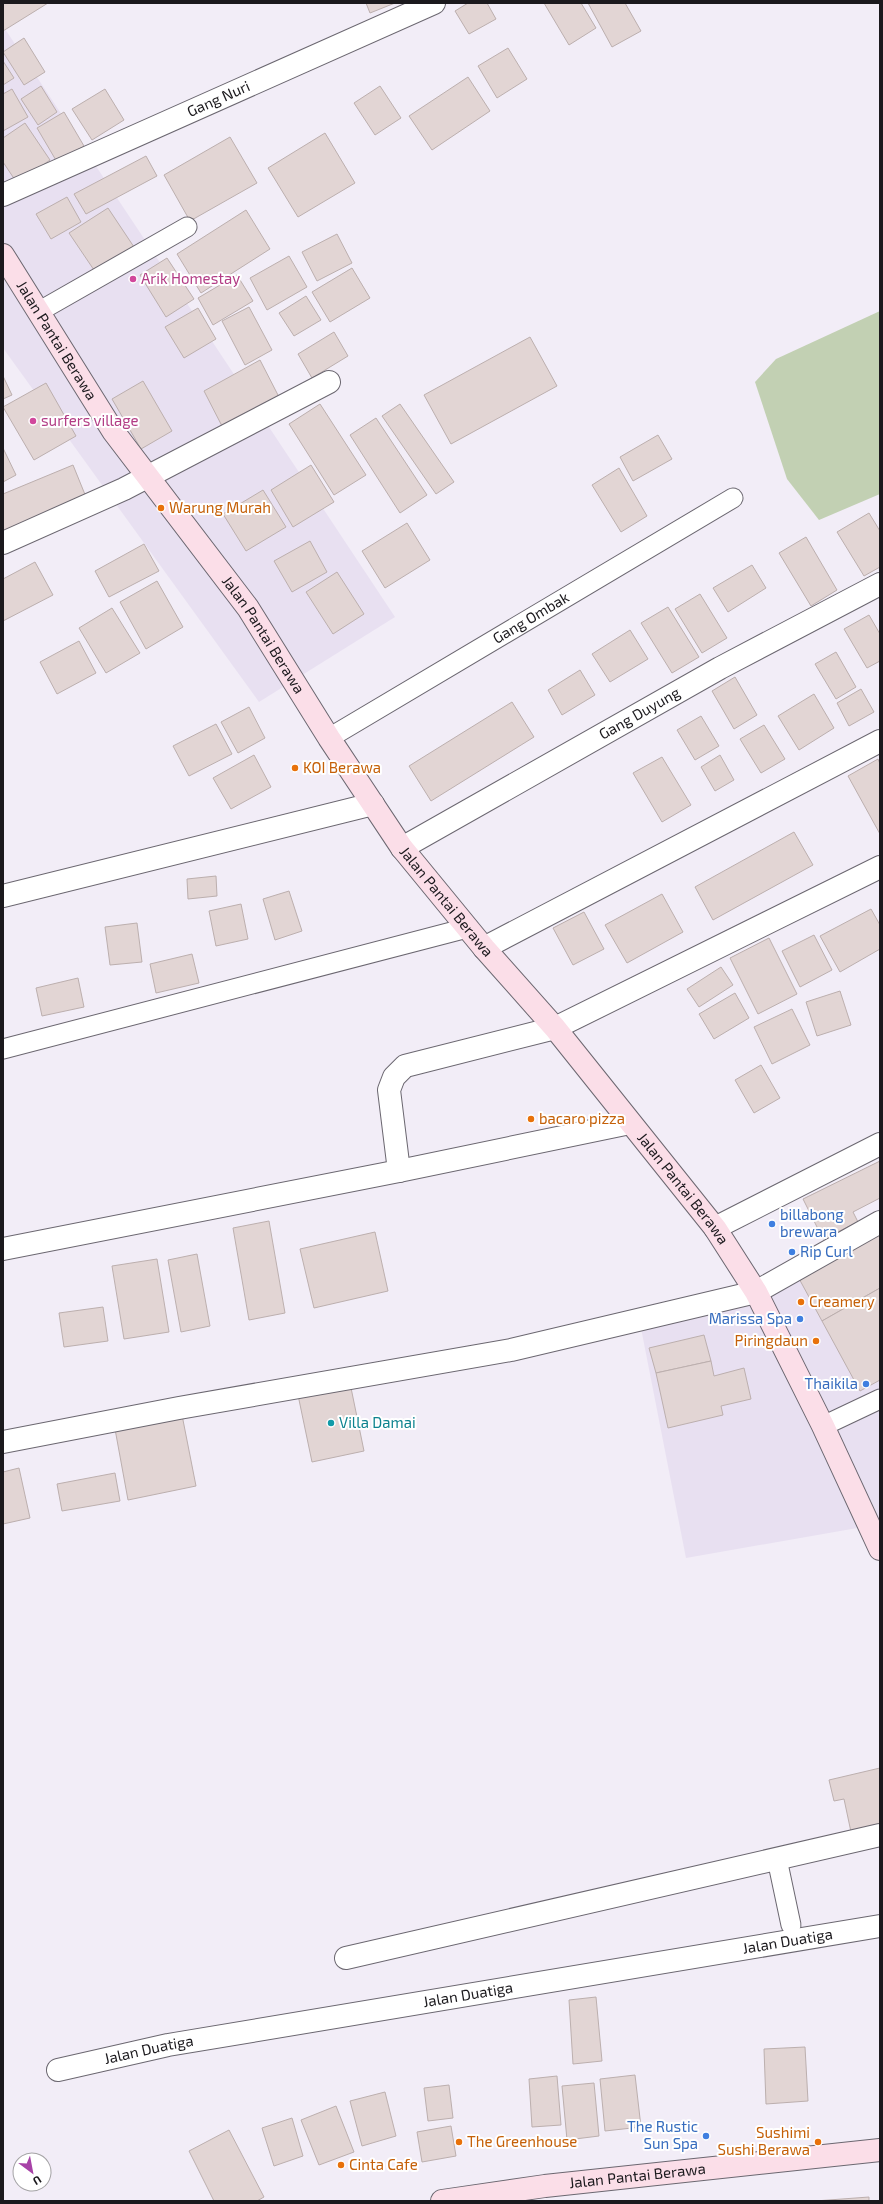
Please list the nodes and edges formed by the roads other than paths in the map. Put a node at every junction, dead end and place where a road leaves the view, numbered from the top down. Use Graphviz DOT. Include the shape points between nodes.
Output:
graph roads {
  1 [pos="434,3"];
  2 [pos="3,195"];
  3 [pos="187,227"];
  4 [pos="3,255"];
  5 [pos="38,312"];
  6 [pos="329,382"];
  7 [pos="148,476"];
  8 [pos="733,498"];
  9 [pos="3,543"];
  10 [pos="880,584"];
  11 [pos="329,738"];
  12 [pos="880,741"];
  13 [pos="373,804"];
  14 [pos="402,848"];
  15 [pos="880,867"];
  16 [pos="3,896"];
  17 [pos="467,928"];
  18 [pos="484,948"];
  19 [pos="555,1028"];
  20 [pos="3,1049"];
  21 [pos="630,1123"];
  22 [pos="880,1144"];
  23 [pos="399,1171"];
  24 [pos="880,1222"];
  25 [pos="715,1228"];
  26 [pos="3,1249"];
  27 [pos="756,1292"];
  28 [pos="880,1399"];
  29 [pos="823,1426"];
  30 [pos="3,1442"];
  31 [pos="880,1549"];
  32 [pos="880,1835"];
  33 [pos="777,1859"];
  34 [pos="791,1925"];
  35 [pos="880,1926"];
  36 [pos="346,1958"];
  37 [pos="58,2070"];
  38 [pos="880,2150"];
  39 [pos="442,2201"];
  1 -- 2 [label="street, Gang Nuri"];
  3 -- 5 [label="lane"];
  4 -- 5 [label="street, Jalan Pantai Berawa"];
  5 -- 7 [label="street, Jalan Pantai Berawa" via="113,431"];
  6 -- 7 [label="street"];
  7 -- 9 [label="street"];
  7 -- 11 [label="street, Jalan Pantai Berawa" via="248,608"];
  8 -- 11 [label="lane, Gang Ombak"];
  10 -- 14 [label="street, Gang Duyung" via="720,668"];
  11 -- 13 [label="street, Jalan Pantai Berawa"];
  12 -- 18 [label="street"];
  13 -- 14 [label="street, Jalan Pantai Berawa"];
  13 -- 16 [label="street"];
  14 -- 17 [label="street, Jalan Pantai Berawa"];
  15 -- 19 [label="street"];
  17 -- 18 [label="street, Jalan Pantai Berawa"];
  17 -- 20 [label="lane"];
  18 -- 19 [label="street, Jalan Pantai Berawa"];
  19 -- 21 [label="street, Jalan Pantai Berawa"];
  19 -- 23 [label="street" via="405,1066 394,1077 389,1090"];
  21 -- 23 [label="street"];
  21 -- 25 [label="street, Jalan Pantai Berawa"];
  22 -- 25 [label="street"];
  23 -- 26 [label="street"];
  24 -- 27 [label="street"];
  25 -- 27 [label="street, Jalan Pantai Berawa"];
  27 -- 29 [label="street, Jalan Pantai Berawa"];
  27 -- 30 [label="street" via="511,1350 179,1408"];
  28 -- 29 [label="lane"];
  29 -- 31 [label="street, Jalan Pantai Berawa"];
  32 -- 33 [label="street"];
  33 -- 34 [label="lane"];
  33 -- 36 [label="street"];
  35 -- 37 [label="street, Jalan Duatiga" via="183,2042"];
  38 -- 39 [label="street, Jalan Pantai Berawa" via="545,2186"];
}
